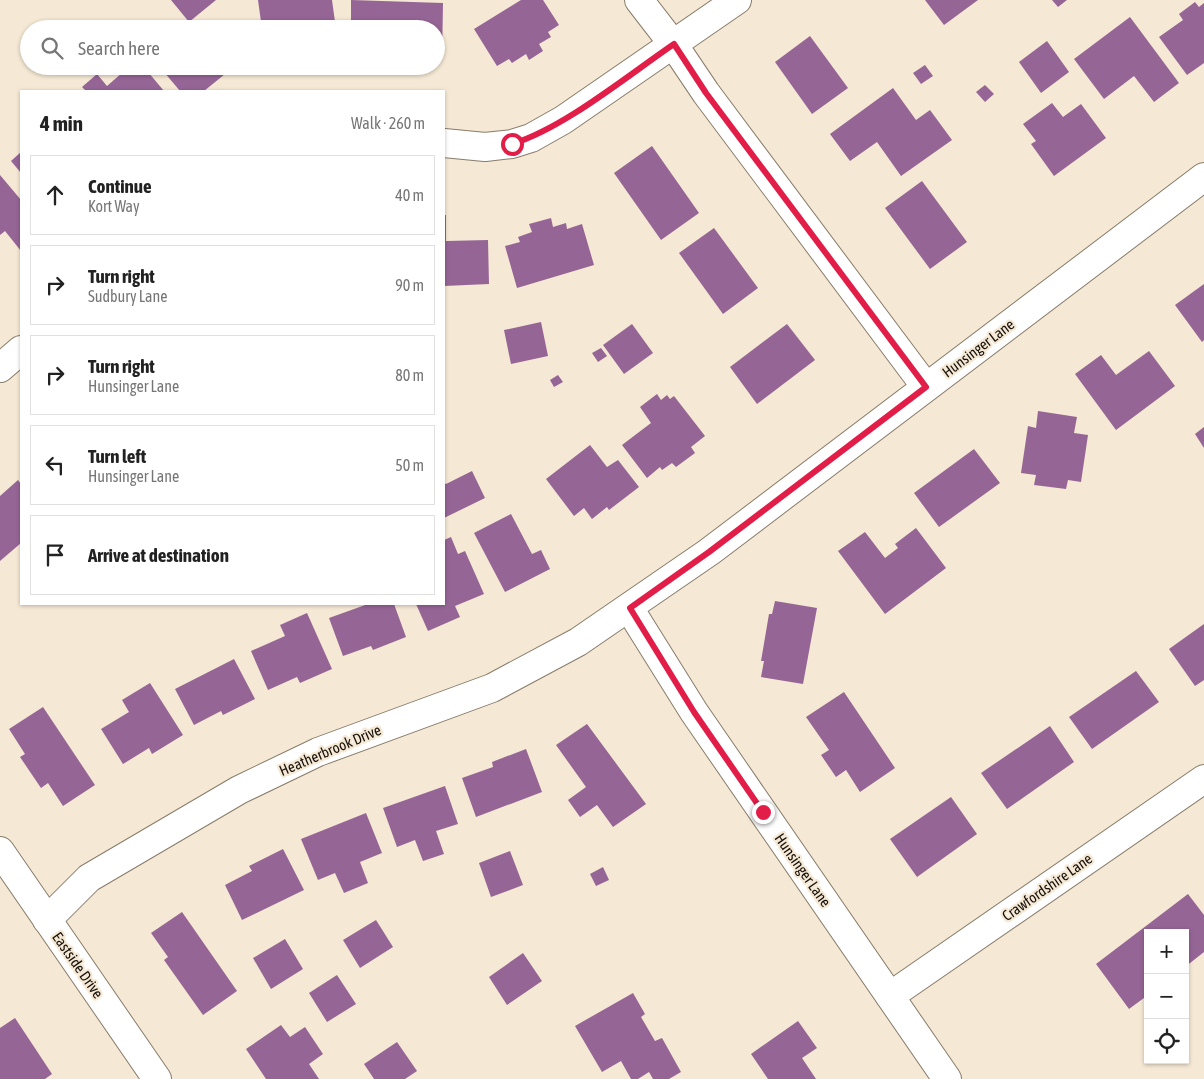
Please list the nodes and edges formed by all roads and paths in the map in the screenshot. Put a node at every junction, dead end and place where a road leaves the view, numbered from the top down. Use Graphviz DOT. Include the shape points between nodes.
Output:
graph roads {
  1 [pos="640,0"];
  2 [pos="737,0"];
  3 [pos="674,44"];
  4 [pos="445,143"];
  5 [pos="1204,177"];
  6 [pos="20,351"];
  7 [pos="0,368"];
  8 [pos="926,387"];
  9 [pos="630,608"];
  10 [pos="1204,779"];
  11 [pos="0,851"];
  12 [pos="47,920"];
  13 [pos="890,996"];
  14 [pos="157,1079"];
  15 [pos="947,1079"];
  1 -- 3 [label="street"];
  2 -- 3 [label="street"];
  3 -- 4 [label="street" via="564,120 531,138 485,147"];
  3 -- 8 [label="street" via="706,93"];
  5 -- 8 [label="street, Hunsinger Lane"];
  6 -- 7 [label="street"];
  8 -- 9 [label="street, Hunsinger Lane"];
  9 -- 12 [label="street, Heatherbrook Drive" via="553,657 492,688 318,752 239,790 89,878"];
  9 -- 13 [label="street, Hunsinger Lane" via="694,712"];
  10 -- 13 [label="street, Crawfordshire Lane"];
  11 -- 12 [label="street, Eastside Drive"];
  12 -- 14 [label="street, Eastside Drive"];
  13 -- 15 [label="street, Hunsinger Lane"];
}
